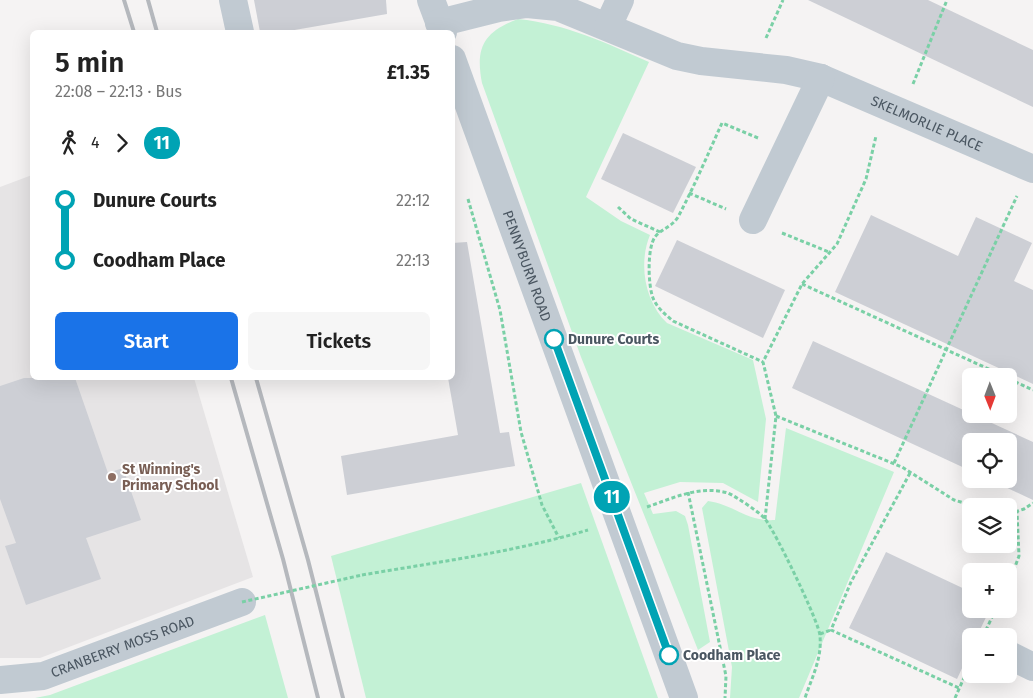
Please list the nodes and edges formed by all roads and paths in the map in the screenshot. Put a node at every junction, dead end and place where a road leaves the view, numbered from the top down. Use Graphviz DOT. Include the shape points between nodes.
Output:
graph roads {
  1 [pos="233,0"];
  2 [pos="620,0"];
  3 [pos="783,0"];
  4 [pos="947,0"];
  5 [pos="438,18"];
  6 [pos="608,26"];
  7 [pos="240,30"];
  8 [pos="455,67"];
  9 [pos="754,67"];
  10 [pos="821,78"];
  11 [pos="892,108"];
  12 [pos="786,150"];
  13 [pos="1032,168"];
  14 [pos="467,196"];
  15 [pos="618,207"];
  16 [pos="753,220"];
  17 [pos="660,232"];
  18 [pos="802,284"];
  19 [pos="946,350"];
  20 [pos="763,362"];
  21 [pos="986,368"];
  22 [pos="1018,383"];
  23 [pos="1033,390"];
  24 [pos="776,416"];
  25 [pos="894,463"];
  26 [pos="910,473"];
  27 [pos="688,492"];
  28 [pos="962,502"];
  29 [pos="1033,503"];
  30 [pos="646,507"];
  31 [pos="1017,512"];
  32 [pos="765,519"];
  33 [pos="588,530"];
  34 [pos="559,538"];
  35 [pos="1016,563"];
  36 [pos="242,602"];
  37 [pos="831,630"];
  38 [pos="820,634"];
  39 [pos="1017,659"];
  40 [pos="1033,667"];
  41 [pos="0,680"];
  42 [pos="962,682"];
  43 [pos="959,688"];
  44 [pos="684,698"];
  45 [pos="725,698"];
  46 [pos="804,698"];
  47 [pos="955,698"];
  1 -- 7 [label="street"];
  2 -- 6 [label="street"];
  3 -- 9 [label="path"];
  4 -- 11 [label="path"];
  5 -- 6 [label="street, SKELMORLIE PLACE" via="527,4 558,7"];
  6 -- 9 [label="street, SKELMORLIE PLACE" via="678,56"];
  8 -- 44 [label="street, PENNYBURN ROAD"];
  9 -- 10 [label="street, SKELMORLIE PLACE"];
  10 -- 11 [label="street, SKELMORLIE PLACE"];
  10 -- 12 [label="street"];
  11 -- 13 [label="street, SKELMORLIE PLACE"];
  11 -- 18 [label="path" via="837,244"];
  12 -- 16 [label="street"];
  12 -- 17 [label="path" via="722,123 677,219"];
  13 -- 19 [label="path"];
  14 -- 34 [label="path" via="500,310 521,432 542,505"];
  15 -- 17 [label="path" via="631,218"];
  17 -- 20 [label="path" via="653,241 650,283 653,298 662,312 673,321"];
  18 -- 19 [label="path"];
  18 -- 20 [label="path"];
  19 -- 21 [label="path"];
  19 -- 25 [label="path"];
  20 -- 24 [label="path"];
  22 -- 23 [label="path"];
  24 -- 25 [label="path"];
  24 -- 32 [label="path"];
  25 -- 26 [label="path"];
  26 -- 28 [label="path"];
  26 -- 37 [label="path" via="851,582"];
  27 -- 30 [label="path"];
  27 -- 32 [label="path" via="729,494"];
  27 -- 45 [label="path" via="726,676"];
  29 -- 31 [label="path"];
  31 -- 35 [label="path" via="1019,556"];
  32 -- 38 [label="path" via="814,614"];
  33 -- 34 [label="path"];
  34 -- 36 [label="path, bridge" via="362,575"];
  36 -- 41 [label="street, CRANBERRY MOSS ROAD" via="43,676"];
  37 -- 38 [label="path"];
  37 -- 43 [label="path"];
  38 -- 46 [label="path" via="820,657"];
  39 -- 40 [label="street"];
  42 -- 43 [label="path"];
  43 -- 47 [label="path"];
}
